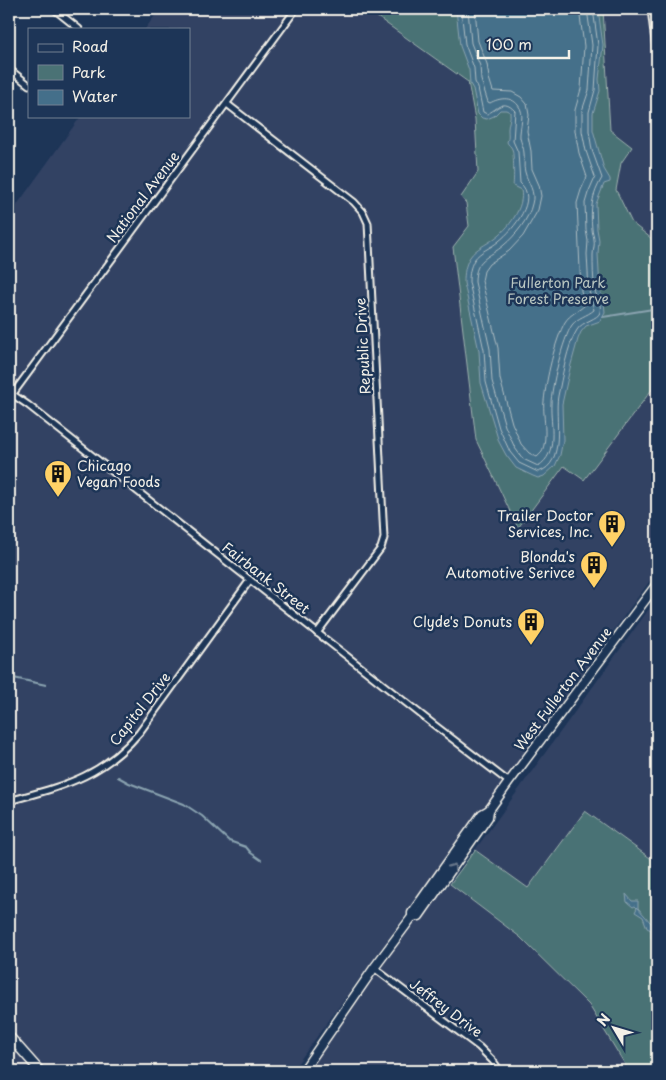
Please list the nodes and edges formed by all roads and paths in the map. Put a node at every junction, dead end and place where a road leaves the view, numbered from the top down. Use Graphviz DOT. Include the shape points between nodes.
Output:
graph roads {
  1 [pos="54,9"];
  2 [pos="296,9"];
  3 [pos="651,9"];
  4 [pos="78,28"];
  5 [pos="657,58"];
  6 [pos="9,69"];
  7 [pos="28,84"];
  8 [pos="227,104"];
  9 [pos="10,396"];
  10 [pos="250,580"];
  11 [pos="657,584"];
  12 [pos="317,633"];
  13 [pos="509,782"];
  14 [pos="9,801"];
  15 [pos="374,968"];
  16 [pos="9,1036"];
  17 [pos="16,1045"];
  18 [pos="9,1055"];
  19 [pos="40,1071"];
  20 [pos="303,1071"];
  21 [pos="500,1071"];
  1 -- 4 [label="street"];
  2 -- 8 [label="street, National Avenue"];
  3 -- 5 [label="street"];
  6 -- 7 [label="street"];
  8 -- 9 [label="street, National Avenue"];
  8 -- 12 [label="street, Republic Drive" via="354,202 368,223 384,538"];
  9 -- 10 [label="street, Fairbank Street" via="28,405"];
  10 -- 12 [label="street, Fairbank Street"];
  10 -- 14 [label="street, Capitol Drive" via="139,733 118,755 75,782"];
  11 -- 13 [label="street, West Fullerton Avenue"];
  12 -- 13 [label="street, Fairbank Street"];
  13 -- 15 [label="street, West Fullerton Avenue" via="489,810 482,814"];
  15 -- 20 [label="street, West Fullerton Avenue"];
  15 -- 21 [label="street, Jeffrey Drive" via="479,1047"];
  16 -- 17 [label="street"];
  17 -- 18 [label="street"];
  17 -- 19 [label="street"];
}
